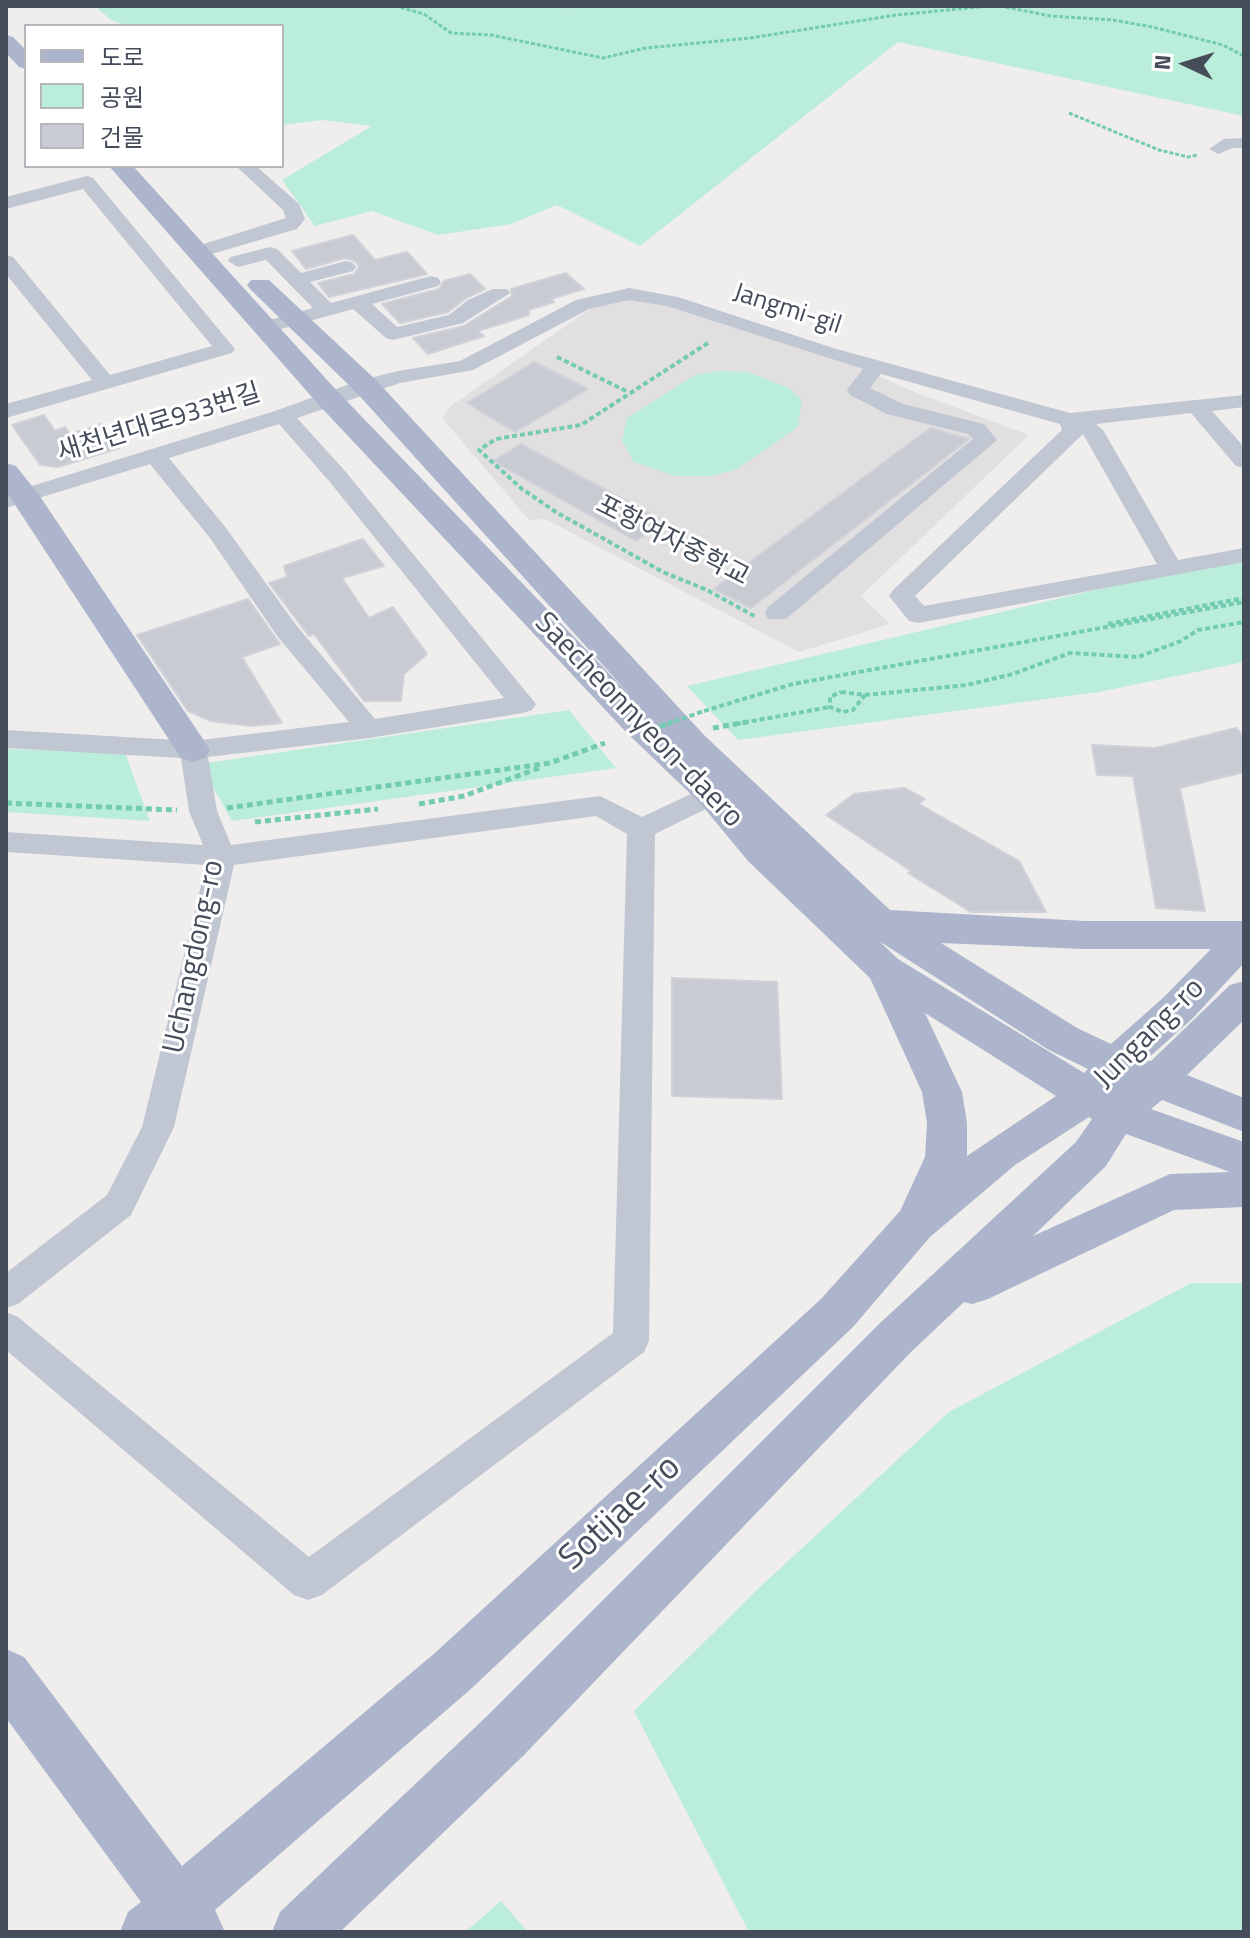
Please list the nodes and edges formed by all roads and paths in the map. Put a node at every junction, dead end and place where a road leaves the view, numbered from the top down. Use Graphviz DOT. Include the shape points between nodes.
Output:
graph roads {
  1 [pos="395,6"];
  2 [pos="989,6"];
  3 [pos="1000,6"];
  4 [pos="16,33"];
  5 [pos="1244,56"];
  6 [pos="24,57"];
  7 [pos="1069,113"];
  8 [pos="1244,143"];
  9 [pos="1218,149"];
  10 [pos="122,168"];
  11 [pos="151,168"];
  12 [pos="247,168"];
  13 [pos="6,203"];
  14 [pos="219,253"];
  15 [pos="6,261"];
  16 [pos="346,267"];
  17 [pos="296,280"];
  18 [pos="431,282"];
  19 [pos="500,293"];
  20 [pos="357,302"];
  21 [pos="326,310"];
  22 [pos="280,323"];
  23 [pos="708,343"];
  24 [pos="557,357"];
  25 [pos="876,366"];
  26 [pos="106,384"];
  27 [pos="366,386"];
  28 [pos="629,393"];
  29 [pos="328,398"];
  30 [pos="1244,401"];
  31 [pos="1196,406"];
  32 [pos="6,411"];
  33 [pos="283,416"];
  34 [pos="1069,420"];
  35 [pos="154,455"];
  36 [pos="1244,461"];
  37 [pos="12,489"];
  38 [pos="1244,555"];
  39 [pos="1171,568"];
  40 [pos="1244,600"];
  41 [pos="777,613"];
  42 [pos="1244,622"];
  43 [pos="865,695"];
  44 [pos="715,703"];
  45 [pos="830,707"];
  46 [pos="369,729"];
  47 [pos="707,730"];
  48 [pos="641,733"];
  49 [pos="6,739"];
  50 [pos="193,750"];
  51 [pos="712,794"];
  52 [pos="6,803"];
  53 [pos="406,806"];
  54 [pos="391,809"];
  55 [pos="203,811"];
  56 [pos="255,822"];
  57 [pos="641,829"];
  58 [pos="6,842"];
  59 [pos="222,856"];
  60 [pos="880,923"];
  61 [pos="1244,937"];
  62 [pos="885,969"];
  63 [pos="1244,996"];
  64 [pos="1157,1080"];
  65 [pos="1107,1091"];
  66 [pos="1244,1115"];
  67 [pos="1244,1159"];
  68 [pos="1244,1189"];
  69 [pos="915,1224"];
  70 [pos="6,1293"];
  71 [pos="919,1318"];
  72 [pos="6,1328"];
  73 [pos="6,1675"];
  74 [pos="174,1924"];
  75 [pos="300,1932"];
  1 -- 2 [label="path" via="420,12 451,33 491,35 603,58 625,51"];
  3 -- 5 [label="path" via="1152,27 1223,45"];
  4 -- 6 [label="main road"];
  7 -- 9 [label="path" via="1188,157"];
  8 -- 9 [label="street"];
  10 -- 14 [label="main road, Saecheonnyeon-daero"];
  11 -- 14 [label="main road, Saecheonnyeon-daero"];
  12 -- 14 [label="street" via="292,208 296,219"];
  13 -- 26 [label="street" via="87,182 225,349"];
  14 -- 17 [label="street" via="270,253"];
  14 -- 22 [label="main road, Saecheonnyeon-daero"];
  15 -- 26 [label="street, 새천년대로933번길"];
  16 -- 17 [label="street"];
  17 -- 21 [label="street"];
  18 -- 20 [label="street"];
  19 -- 20 [label="street" via="456,319 393,334"];
  20 -- 21 [label="street"];
  21 -- 22 [label="street"];
  22 -- 27 [label="main road, Saecheonnyeon-daero"];
  22 -- 29 [label="main road, Saecheonnyeon-daero"];
  23 -- 28 [label="path, 포항여자중학교"];
  24 -- 28 [label="path"];
  25 -- 27 [label="street, Jangmi-gil" via="671,301 629,294 583,304 466,366"];
  25 -- 34 [label="street, Jangmi-gil"];
  25 -- 41 [label="street, 포항여자중학교" via="858,390 895,409 976,429 986,440"];
  26 -- 32 [label="street"];
  27 -- 29 [label="street, Jangmi-gil"];
  27 -- 60 [label="main road, Saecheonnyeon-daero" via="693,744"];
  28 -- 41 [label="path, 포항여자중학교" via="581,425 496,439 479,450 556,512 663,572 757,618"];
  29 -- 33 [label="street, 새천년대로933번길"];
  29 -- 51 [label="main road, Saecheonnyeon-daero" via="639,725"];
  30 -- 31 [label="street, Jangmi-gil"];
  31 -- 34 [label="street, Jangmi-gil"];
  31 -- 36 [label="street"];
  33 -- 35 [label="street, 새천년대로933번길"];
  33 -- 46 [label="street" via="523,704"];
  34 -- 39 [label="street" via="1092,430"];
  34 -- 39 [label="street" via="1074,431 901,596 918,615"];
  35 -- 37 [label="street, 새천년대로933번길"];
  35 -- 46 [label="street" via="218,533 287,631"];
  37 -- 50 [label="main road, Uchangdong-ro"];
  38 -- 39 [label="street"];
  40 -- 44 [label="path" via="790,682"];
  40 -- 48 [label="path, bridge" via="793,684"];
  42 -- 43 [label="path" via="1198,630 1138,657 1070,653 967,685"];
  43 -- 45 [label="path" via="853,710"];
  43 -- 45 [label="path" via="841,692 830,697"];
  45 -- 47 [label="path"];
  46 -- 50 [label="street"];
  49 -- 50 [label="street"];
  50 -- 55 [label="street, Uchangdong-ro"];
  51 -- 57 [label="street"];
  51 -- 62 [label="main road, Saecheonnyeon-daero" via="761,852"];
  52 -- 55 [label="path"];
  53 -- 55 [label="path" via="464,796 608,743 550,763"];
  54 -- 56 [label="path"];
  55 -- 59 [label="street, Uchangdong-ro"];
  57 -- 59 [label="street" via="600,806"];
  57 -- 72 [label="street" via="631,1341 308,1581"];
  58 -- 59 [label="street"];
  59 -- 70 [label="street, Uchangdong-ro" via="158,1127 119,1205"];
  60 -- 61 [label="main road" via="1084,935"];
  60 -- 65 [label="main road, Saecheonnyeon-daero" via="1063,1039"];
  61 -- 65 [label="main road, Jungang-ro"];
  62 -- 65 [label="main road, Saecheonnyeon-daero" via="1027,1060"];
  62 -- 69 [label="main road" via="942,1092 947,1123 946,1157"];
  63 -- 64 [label="main road, Jungang-ro"];
  64 -- 65 [label="main road, Saecheonnyeon-daero"];
  64 -- 66 [label="main road, Saecheonnyeon-daero"];
  65 -- 67 [label="main road, Saecheonnyeon-daero"];
  65 -- 69 [label="main road, Sotijae-ro" via="1000,1153"];
  65 -- 71 [label="main road" via="1091,1154"];
  68 -- 71 [label="main road" via="1170,1192 987,1275"];
  69 -- 74 [label="main road, Sotijae-ro" via="837,1313"];
  71 -- 75 [label="main road" via="505,1736"];
  73 -- 74 [label="main road"];
}
